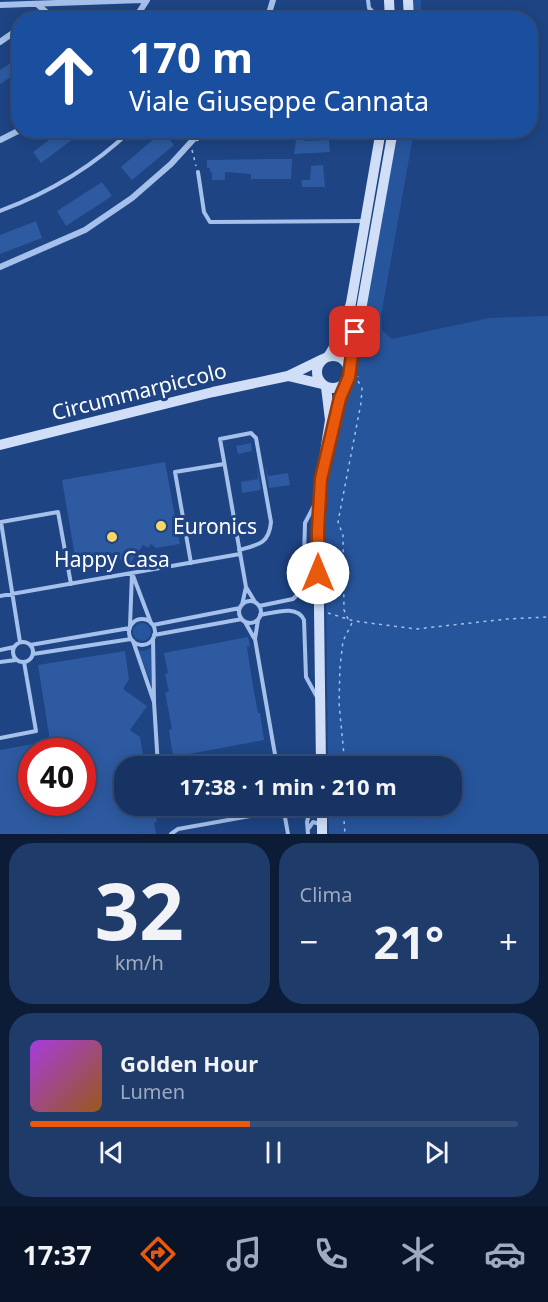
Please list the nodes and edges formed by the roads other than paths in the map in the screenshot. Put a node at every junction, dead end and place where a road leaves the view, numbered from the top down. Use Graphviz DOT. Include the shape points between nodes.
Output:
graph roads {
  1 [pos="142,0"];
  2 [pos="93,1"];
  3 [pos="36,4"];
  4 [pos="0,5"];
  5 [pos="46,12"];
  6 [pos="123,138"];
  7 [pos="197,138"];
  8 [pos="380,138"];
  9 [pos="392,138"];
  10 [pos="198,172"];
  11 [pos="0,211"];
  12 [pos="365,221"];
  13 [pos="0,267"];
  14 [pos="325,358"];
  15 [pos="288,376"];
  16 [pos="351,376"];
  17 [pos="324,385"];
  18 [pos="0,445"];
  19 [pos="224,464"];
  20 [pos="321,479"];
  21 [pos="320,496"];
  22 [pos="0,522"];
  23 [pos="318,535"];
  24 [pos="303,537"];
  25 [pos="240,552"];
  26 [pos="191,563"];
  27 [pos="132,573"];
  28 [pos="71,584"];
  29 [pos="246,587"];
  30 [pos="13,594"];
  31 [pos="0,596"];
  32 [pos="257,604"];
  33 [pos="241,607"];
  34 [pos="259,617"];
  35 [pos="243,621"];
  36 [pos="152,624"];
  37 [pos="130,627"];
  38 [pos="154,637"];
  39 [pos="255,639"];
  40 [pos="132,640"];
  41 [pos="20,642"];
  42 [pos="30,645"];
  43 [pos="14,647"];
  44 [pos="0,650"];
  45 [pos="33,654"];
  46 [pos="305,659"];
  47 [pos="16,660"];
  48 [pos="0,662"];
  49 [pos="24,662"];
  50 [pos="315,665"];
  51 [pos="154,702"];
  52 [pos="320,704"];
  53 [pos="0,738"];
  54 [pos="157,756"];
  55 [pos="275,756"];
  56 [pos="321,756"];
  57 [pos="244,816"];
  58 [pos="285,816"];
  59 [pos="308,816"];
  60 [pos="322,831"];
  61 [pos="171,834"];
  62 [pos="288,834"];
  63 [pos="308,834"];
  1 -- 2 [label="street"];
  2 -- 3 [label="street"];
  3 -- 4 [label="street"];
  3 -- 5 [label="street"];
  6 -- 11 [label="lane" via="76,173 27,201"];
  7 -- 13 [label="street" via="132,198 85,230"];
  8 -- 12 [label="street"];
  9 -- 16 [label="street"];
  10 -- 12 [label="lane" via="204,212 210,222"];
  12 -- 14 [label="street" via="346,322 334,350"];
  14 -- 15 [label="street, Circummarpiccolo"];
  14 -- 16 [label="street" via="343,359"];
  14 -- 17 [label="street" via="317,369"];
  15 -- 17 [label="street, Circummarpiccolo"];
  15 -- 18 [label="street, Circummarpiccolo"];
  16 -- 17 [label="street" via="337,388"];
  16 -- 20 [label="street" via="340,398"];
  17 -- 20 [label="street" via="330,420"];
  19 -- 25 [label="lane"];
  19 -- 25 [label="lane" via="220,439 251,433 256,438 270,532 264,542"];
  19 -- 26 [label="lane" via="175,472"];
  20 -- 21 [label="street"];
  21 -- 23 [label="street"];
  21 -- 24 [label="lane" via="305,523"];
  22 -- 28 [label="lane" via="58,512"];
  22 -- 30 [label="lane"];
  23 -- 24 [label="lane" via="308,530"];
  23 -- 50 [label="street"];
  24 -- 32 [label="lane" via="303,589 293,599"];
  25 -- 26 [label="lane"];
  25 -- 29 [label="lane"];
  26 -- 27 [label="lane"];
  27 -- 28 [label="lane"];
  27 -- 36 [label="lane"];
  27 -- 37 [label="lane"];
  28 -- 30 [label="lane"];
  29 -- 32 [label="lane"];
  29 -- 33 [label="lane"];
  30 -- 31 [label="lane"];
  30 -- 41 [label="lane"];
  32 -- 33 [label="lane" via="248,602"];
  32 -- 34 [label="lane"];
  33 -- 35 [label="lane"];
  33 -- 36 [label="lane"];
  34 -- 35 [label="lane" via="252,623"];
  34 -- 39 [label="lane"];
  34 -- 46 [label="lane" via="289,610 301,615"];
  35 -- 38 [label="lane"];
  35 -- 39 [label="lane"];
  36 -- 37 [label="lane" via="139,619"];
  36 -- 38 [label="lane"];
  37 -- 40 [label="lane"];
  37 -- 42 [label="lane"];
  38 -- 40 [label="lane" via="144,645"];
  38 -- 51 [label="lane"];
  39 -- 55 [label="lane"];
  40 -- 45 [label="lane"];
  40 -- 51 [label="lane"];
  41 -- 42 [label="lane"];
  41 -- 43 [label="lane"];
  42 -- 45 [label="lane"];
  43 -- 44 [label="lane"];
  43 -- 47 [label="lane"];
  45 -- 49 [label="lane"];
  46 -- 50 [label="lane" via="309,666"];
  46 -- 52 [label="lane" via="306,677"];
  47 -- 48 [label="lane"];
  47 -- 49 [label="lane"];
  49 -- 53 [label="lane" via="36,731"];
  50 -- 52 [label="street"];
  51 -- 54 [label="lane"];
  52 -- 56 [label="street"];
  57 -- 61 [label="lane" via="178,829"];
  58 -- 62 [label="lane"];
  59 -- 63 [label="lane"];
  60 -- 63 [label="lane" via="319,822 313,822"];
}
